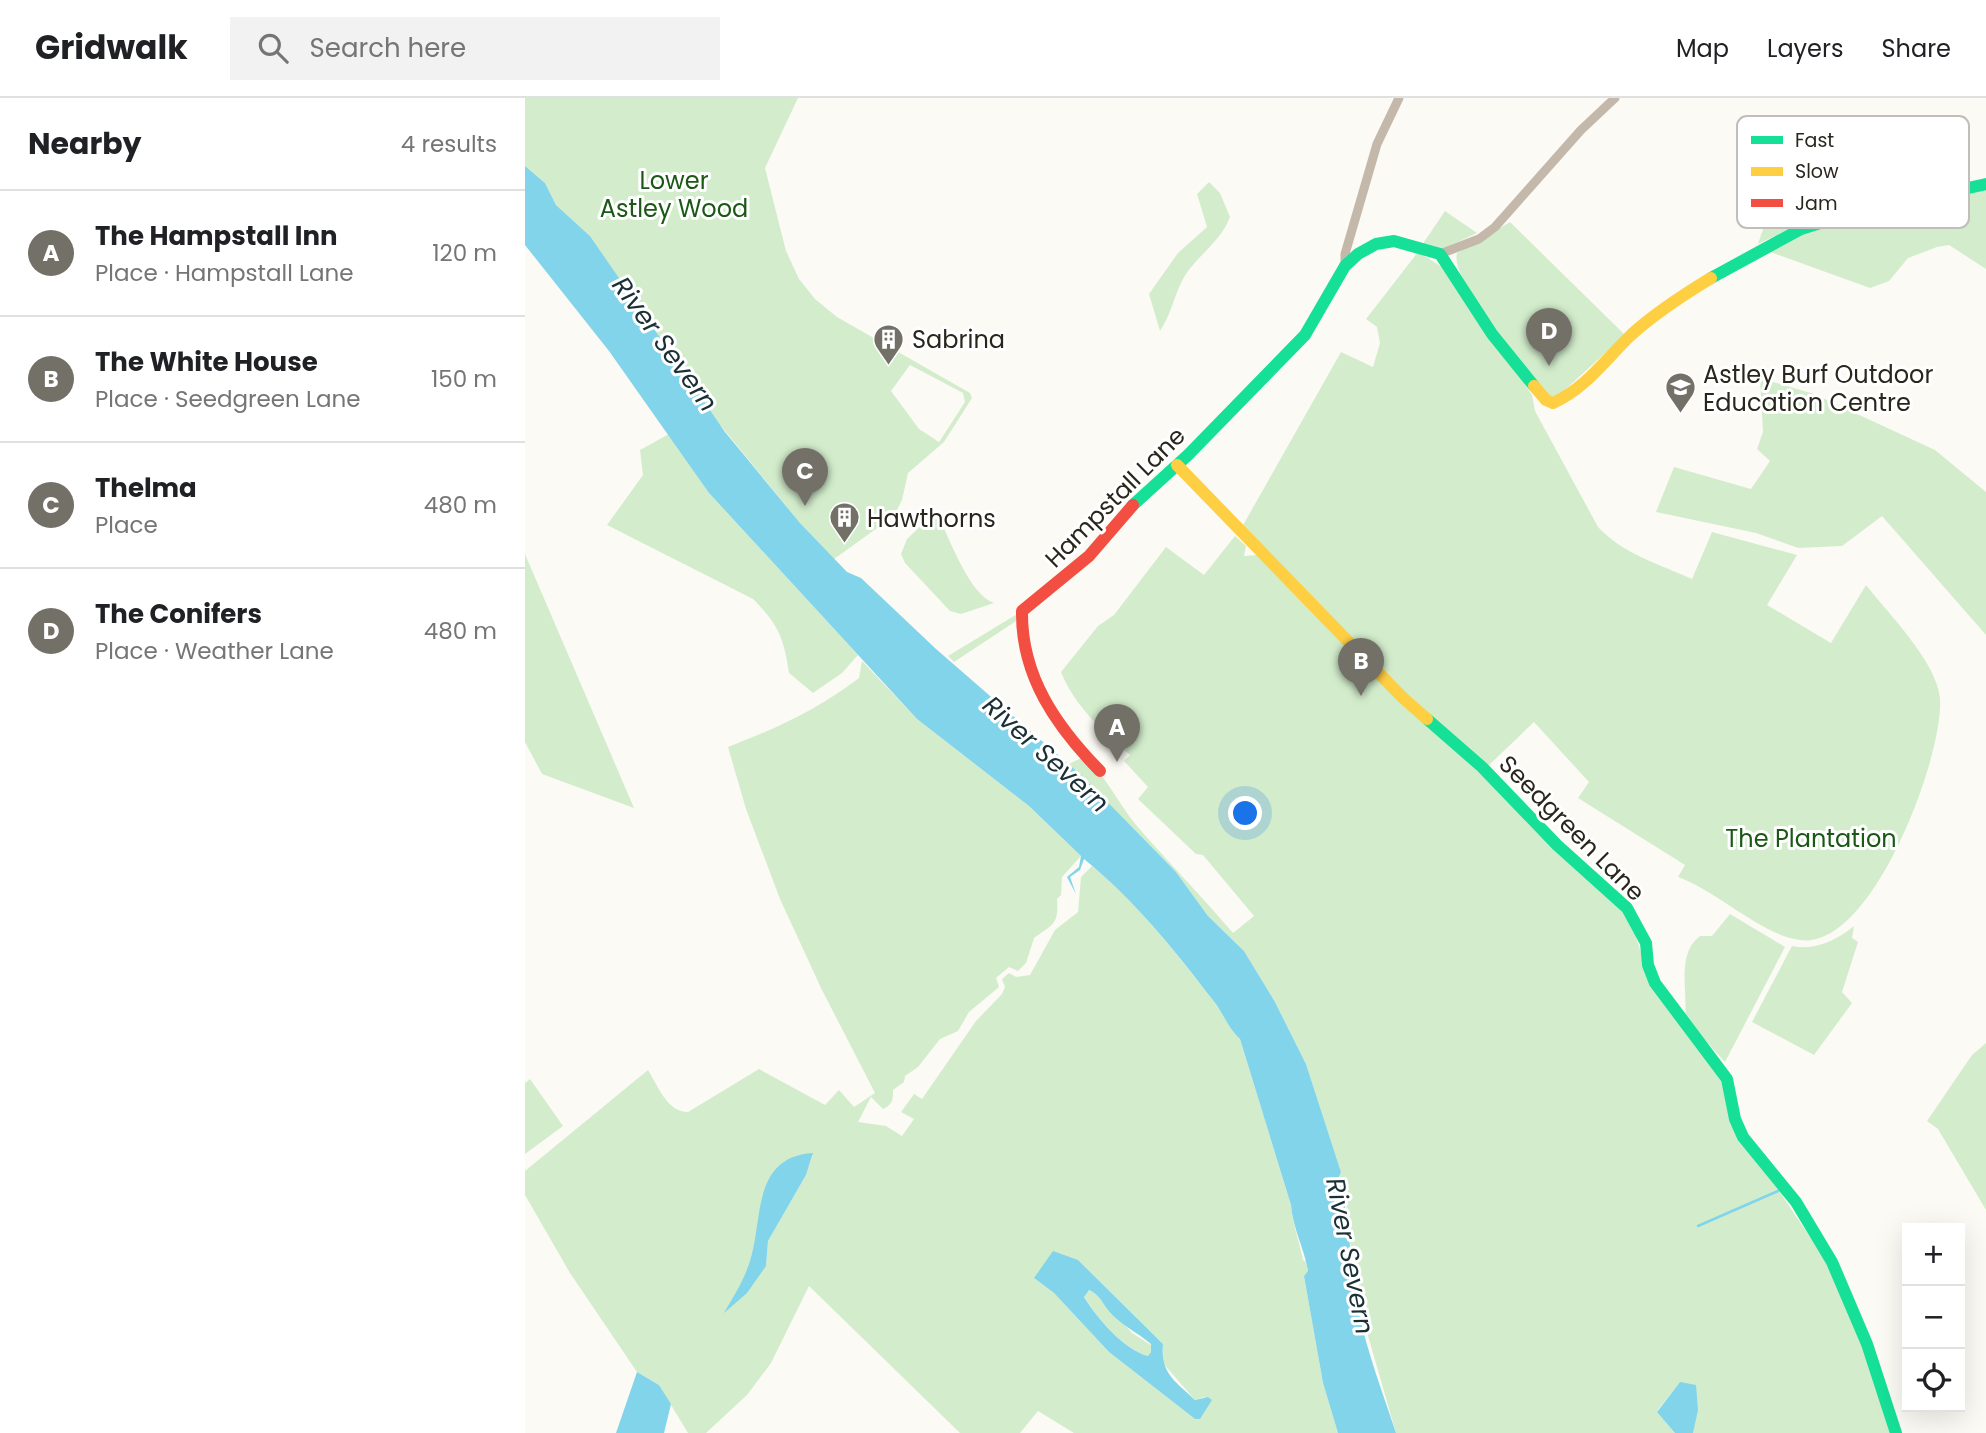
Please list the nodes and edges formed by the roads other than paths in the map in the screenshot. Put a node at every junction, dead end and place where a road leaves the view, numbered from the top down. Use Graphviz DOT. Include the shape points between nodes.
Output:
graph roads {
  1 [pos="1399,98"];
  2 [pos="1615,98"];
  3 [pos="1805,228"];
  4 [pos="1440,254"];
  5 [pos="1345,266"];
  6 [pos="1177,465"];
  7 [pos="1100,771"];
  8 [pos="1896,1433"];
  1 -- 5 [label="street" via="1367,174"];
  2 -- 4 [label="street" via="1495,227 1479,239"];
  3 -- 4 [label="street" via="1721,272 1656,316 1561,401 1549,402 1492,334"];
  4 -- 5 [label="street" via="1394,241 1376,244"];
  5 -- 6 [label="street, Hampstall Lane" via="1305,335"];
  6 -- 7 [label="street, Hampstall Lane" via="1142,495 1089,556 1023,611 1025,643 1042,695 1074,744"];
  6 -- 8 [label="street, Seedgreen Lane" via="1402,697 1482,767 1557,845 1627,908 1646,943 1655,983 1727,1079 1735,1119 1744,1137 1796,1202 1832,1262 1867,1344"];
}
